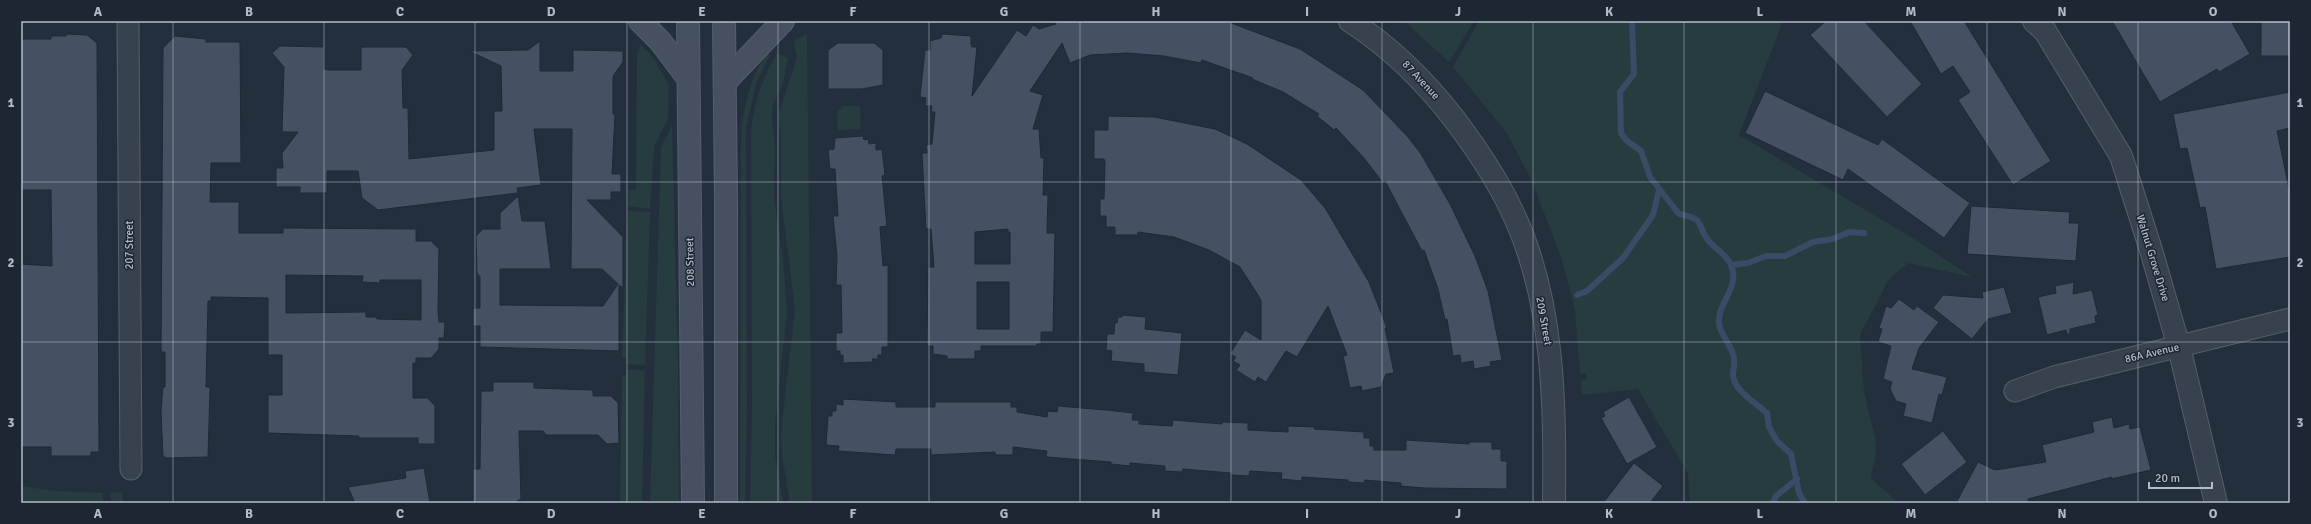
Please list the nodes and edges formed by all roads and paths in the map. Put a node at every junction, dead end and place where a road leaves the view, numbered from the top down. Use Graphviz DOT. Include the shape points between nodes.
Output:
graph roads {
  1 [pos="128,21"];
  2 [pos="640,21"];
  3 [pos="688,21"];
  4 [pos="724,21"];
  5 [pos="783,21"];
  6 [pos="1350,21"];
  7 [pos="2041,24"];
  8 [pos="688,78"];
  9 [pos="725,82"];
  10 [pos="1479,152"];
  11 [pos="2290,318"];
  12 [pos="2179,347"];
  13 [pos="2015,391"];
  14 [pos="130,469"];
  15 [pos="694,503"];
  16 [pos="726,503"];
  17 [pos="1554,503"];
  18 [pos="2216,503"];
  1 -- 14 [label="street, 207 Street"];
  2 -- 8 [label="main road" via="660,41"];
  3 -- 8 [label="main road, 208 Street"];
  4 -- 9 [label="main road"];
  5 -- 9 [label="main road"];
  6 -- 10 [label="street, 87 Avenue" via="1398,55 1431,90"];
  7 -- 12 [label="street, Walnut Grove Drive" via="2121,156 2152,250"];
  8 -- 15 [label="main road, 208 Street"];
  9 -- 16 [label="main road"];
  10 -- 17 [label="street, 209 Street" via="1512,210 1536,281 1545,319 1551,371"];
  11 -- 12 [label="street, 86A Avenue"];
  12 -- 13 [label="street, 86A Avenue" via="2054,377"];
  12 -- 18 [label="street, Walnut Grove Drive"];
}
